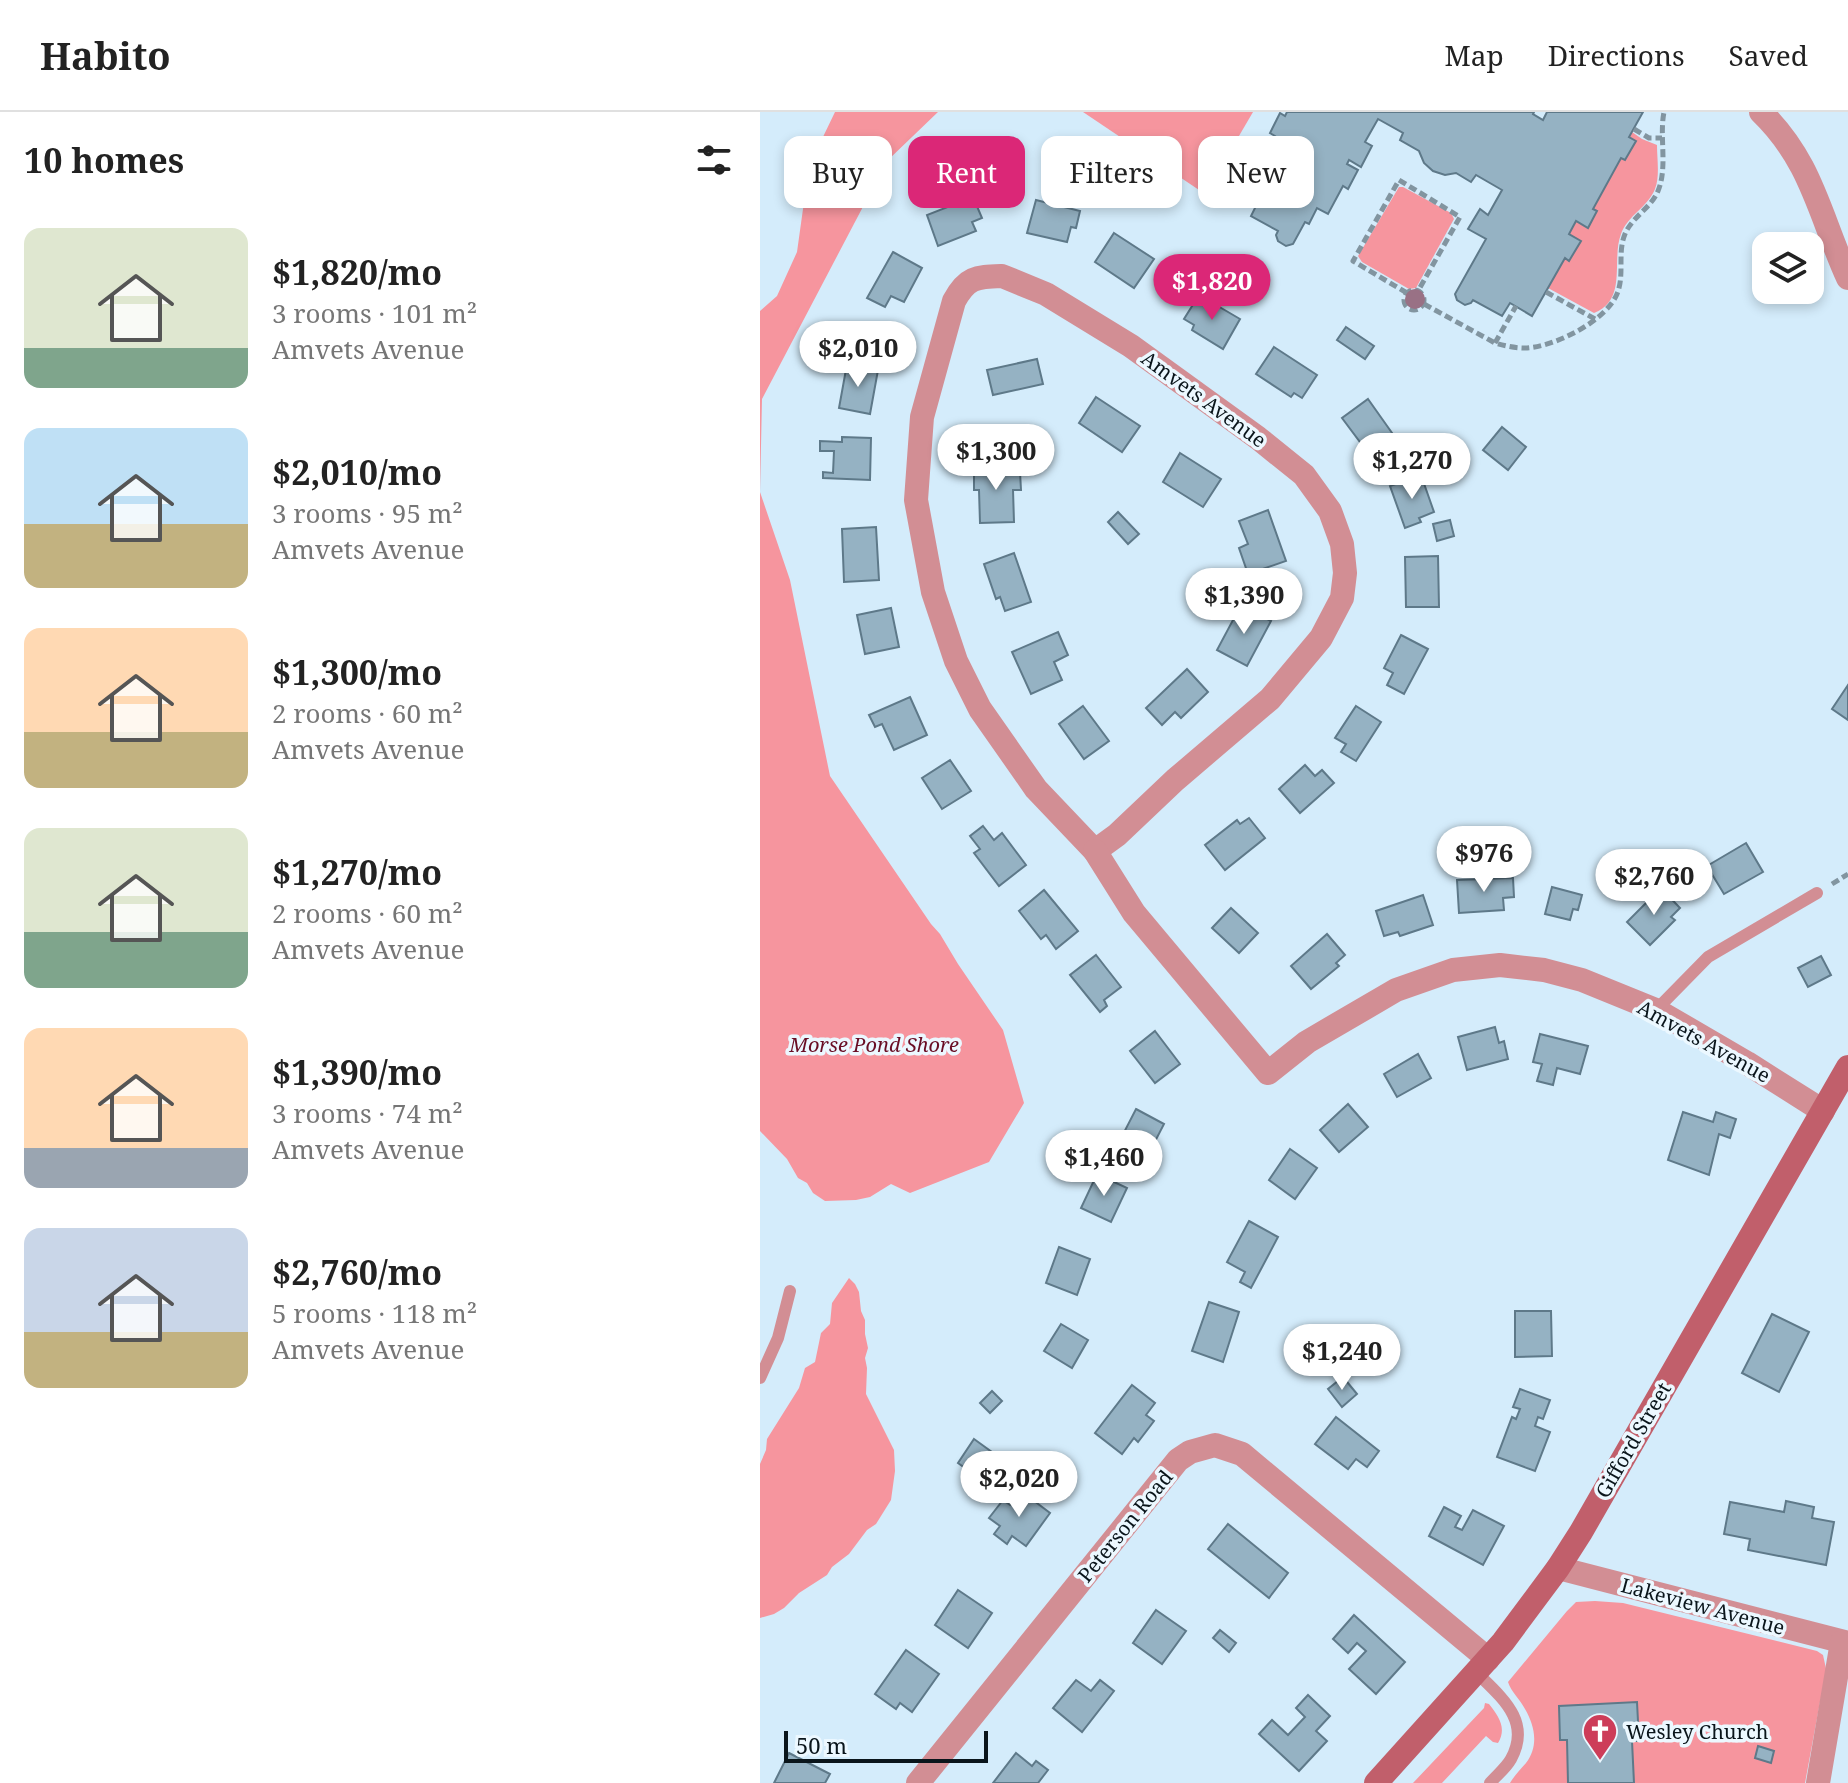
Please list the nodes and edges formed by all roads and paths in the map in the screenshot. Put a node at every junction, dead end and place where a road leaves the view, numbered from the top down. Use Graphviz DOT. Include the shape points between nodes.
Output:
graph roads {
  1 [pos="1664,112"];
  2 [pos="1761,112"];
  3 [pos="1634,129"];
  4 [pos="1662,138"];
  5 [pos="1848,278"];
  6 [pos="1418,291"];
  7 [pos="1546,292"];
  8 [pos="1407,293"];
  9 [pos="1424,304"];
  10 [pos="1516,306"];
  11 [pos="1595,319"];
  12 [pos="1495,343"];
  13 [pos="1095,851"];
  14 [pos="1817,893"];
  15 [pos="1656,1010"];
  16 [pos="1848,1067"];
  17 [pos="1823,1111"];
  18 [pos="790,1291"];
  19 [pos="760,1378"];
  20 [pos="1558,1568"];
  21 [pos="1845,1643"];
  22 [pos="1483,1666"];
  23 [pos="918,1783"];
  24 [pos="1376,1783"];
  25 [pos="1490,1783"];
  26 [pos="1818,1783"];
  1 -- 4 [label="path"];
  2 -- 5 [label="street" via="1808,175"];
  3 -- 4 [label="path"];
  4 -- 11 [label="path" via="1658,193 1625,234 1618,292"];
  6 -- 8 [label="path"];
  6 -- 8 [label="path" via="1460,217 1399,180 1353,261"];
  6 -- 9 [label="path"];
  7 -- 11 [label="path"];
  8 -- 9 [label="path" via="1407,308 1417,310"];
  9 -- 12 [label="path"];
  10 -- 12 [label="path"];
  11 -- 12 [label="path" via="1539,346"];
  13 -- 13 [label="street, Amvets Avenue" via="1036,789 980,709 956,661 933,592 916,500 922,417 954,301 962,286 978,277 1002,276 1046,294 1131,346 1258,438 1304,475 1330,511 1342,544 1342,598 1321,638 1270,699"];
  13 -- 15 [label="street, Amvets Avenue" via="1134,913 1268,1073 1307,1042 1396,990 1453,970 1500,965 1544,970"];
  14 -- 15 [label="lane" via="1708,957"];
  15 -- 17 [label="street, Amvets Avenue"];
  16 -- 17 [label="main road, Gifford Street"];
  17 -- 20 [label="main road, Gifford Street"];
  18 -- 19 [label="lane"];
  20 -- 21 [label="street, Lakeview Avenue"];
  20 -- 22 [label="main road, Gifford Street"];
  21 -- 26 [label="street"];
  22 -- 23 [label="street, Peterson Road" via="1242,1454 1215,1445 1178,1460"];
  22 -- 24 [label="main road, Gifford Street"];
  22 -- 25 [label="lane" via="1507,1702 1518,1731 1509,1762"];
}
